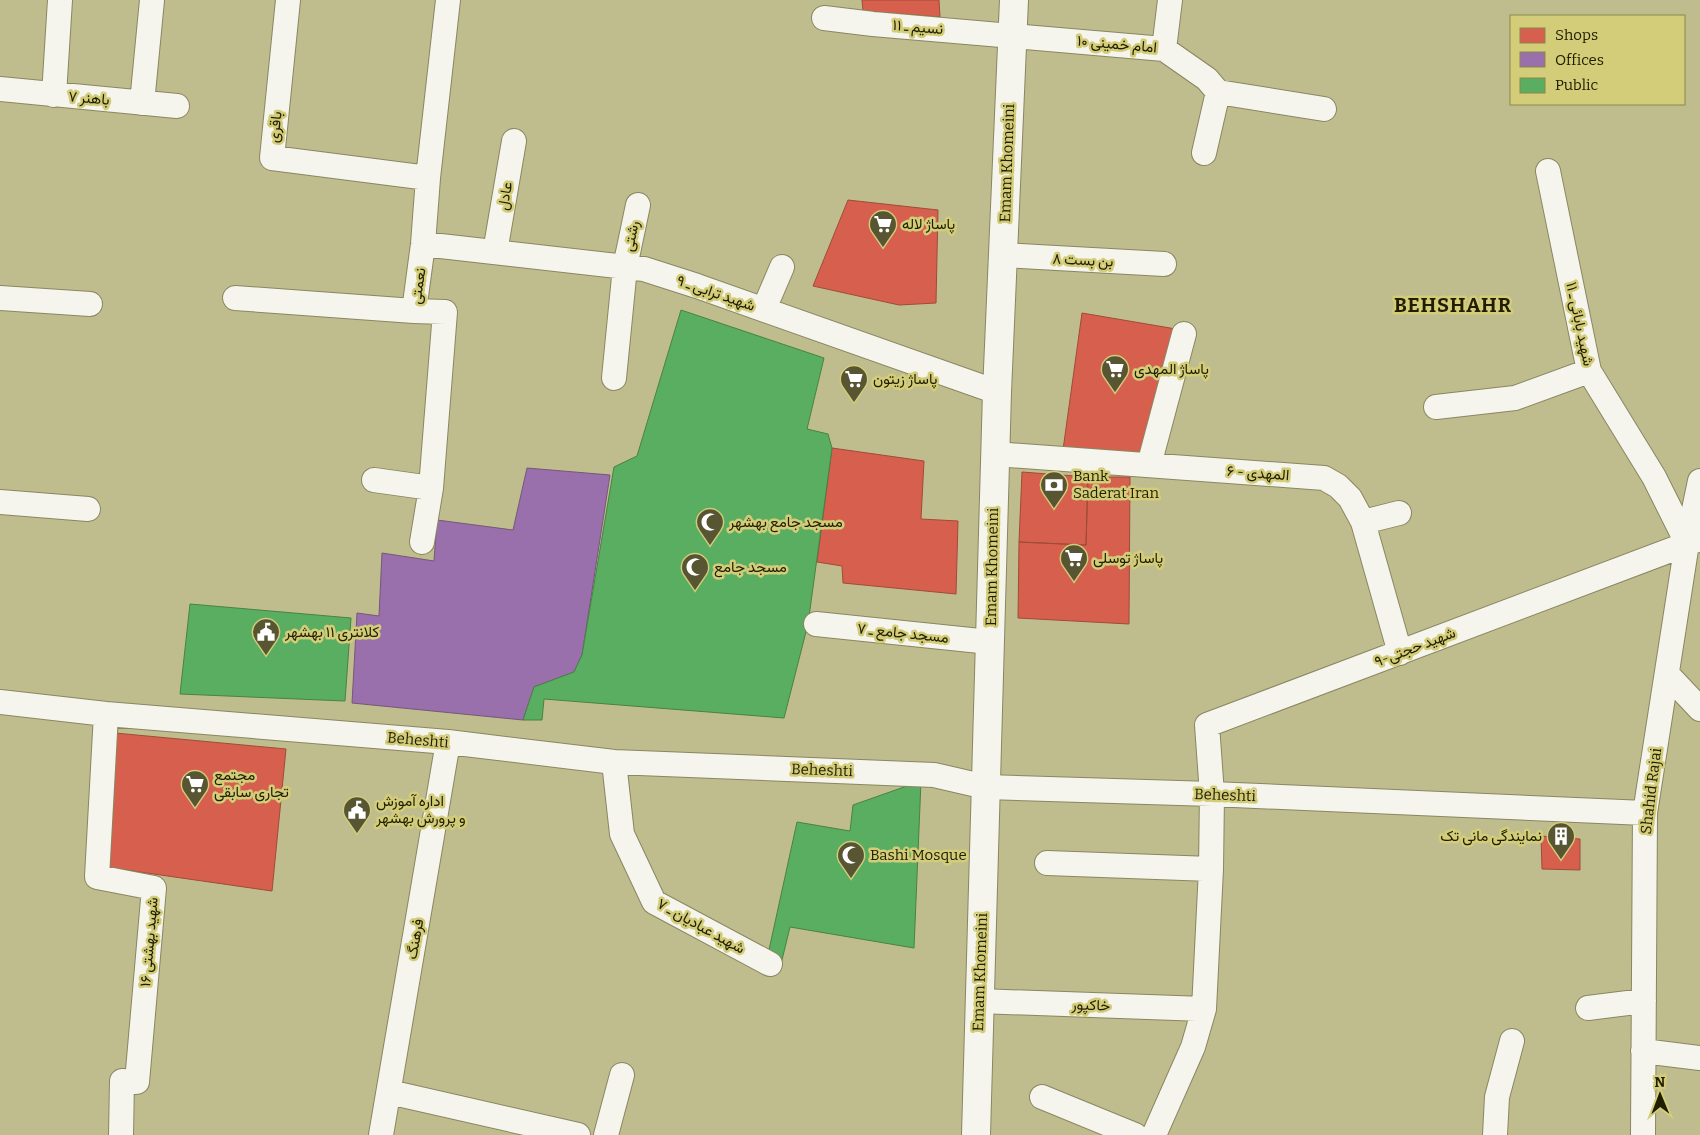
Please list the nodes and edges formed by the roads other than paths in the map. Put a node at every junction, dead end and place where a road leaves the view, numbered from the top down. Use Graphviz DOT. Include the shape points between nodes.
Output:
graph roads {
  1 [pos="60,0"];
  2 [pos="152,0"];
  3 [pos="288,0"];
  4 [pos="448,0"];
  5 [pos="1014,0"];
  6 [pos="1170,0"];
  7 [pos="824,18"];
  8 [pos="1012,35"];
  9 [pos="1164,49"];
  10 [pos="0,89"];
  11 [pos="1218,92"];
  12 [pos="54,95"];
  13 [pos="142,103"];
  14 [pos="178,106"];
  15 [pos="1324,109"];
  16 [pos="514,140"];
  17 [pos="1204,153"];
  18 [pos="1548,171"];
  19 [pos="428,178"];
  20 [pos="638,205"];
  21 [pos="424,244"];
  22 [pos="495,252"];
  23 [pos="1003,256"];
  24 [pos="1164,264"];
  25 [pos="625,267"];
  26 [pos="782,267"];
  27 [pos="0,298"];
  28 [pos="236,298"];
  29 [pos="90,304"];
  30 [pos="764,309"];
  31 [pos="414,311"];
  32 [pos="1184,334"];
  33 [pos="1589,371"];
  34 [pos="614,378"];
  35 [pos="996,392"];
  36 [pos="1436,407"];
  37 [pos="994,454"];
  38 [pos="1149,465"];
  39 [pos="374,480"];
  40 [pos="1700,481"];
  41 [pos="431,488"];
  42 [pos="0,502"];
  43 [pos="88,509"];
  44 [pos="1399,513"];
  45 [pos="1363,522"];
  46 [pos="1694,541"];
  47 [pos="422,542"];
  48 [pos="816,624"];
  49 [pos="990,642"];
  50 [pos="1400,653"];
  51 [pos="1667,674"];
  52 [pos="0,702"];
  53 [pos="1700,709"];
  54 [pos="106,714"];
  55 [pos="448,742"];
  56 [pos="614,762"];
  57 [pos="986,787"];
  58 [pos="1212,794"];
  59 [pos="1645,813"];
  60 [pos="1047,863"];
  61 [pos="1211,869"];
  62 [pos="770,964"];
  63 [pos="979,1001"];
  64 [pos="1644,1001"];
  65 [pos="1588,1008"];
  66 [pos="1204,1009"];
  67 [pos="1512,1041"];
  68 [pos="1643,1051"];
  69 [pos="1700,1058"];
  70 [pos="622,1075"];
  71 [pos="389,1092"];
  72 [pos="1042,1098"];
  73 [pos="121,1135"];
  74 [pos="381,1135"];
  75 [pos="578,1135"];
  76 [pos="606,1135"];
  77 [pos="976,1135"];
  78 [pos="1135,1135"];
  79 [pos="1154,1135"];
  80 [pos="1495,1135"];
  81 [pos="1642,1135"];
  1 -- 12 [label="street"];
  2 -- 13 [label="street"];
  3 -- 19 [label="street, باقری" via="272,158"];
  4 -- 19 [label="street, نعمتی"];
  5 -- 8 [label="main road, Emam Khomeini"];
  6 -- 9 [label="street"];
  7 -- 8 [label="street, نسیم ـ ۱۱"];
  8 -- 9 [label="street, امام خمینی ۱۰"];
  8 -- 23 [label="main road, Emam Khomeini"];
  9 -- 11 [label="street, امام خمینی ۱۰" via="1207,79"];
  10 -- 12 [label="street, باهنر ۷"];
  11 -- 15 [label="street"];
  11 -- 17 [label="street"];
  12 -- 13 [label="street, باهنر ۷"];
  13 -- 14 [label="street, باهنر ۷"];
  16 -- 22 [label="street, عادل"];
  18 -- 33 [label="street, شهید بابائی ـ ۱۱"];
  19 -- 21 [label="street, نعمتی"];
  20 -- 25 [label="street, رشتی"];
  21 -- 22 [label="street, شهید ترابی ـ ۹"];
  21 -- 31 [label="street, نعمتی"];
  22 -- 25 [label="street, شهید ترابی ـ ۹"];
  23 -- 24 [label="street, بن بست ۸"];
  23 -- 35 [label="main road, Emam Khomeini"];
  25 -- 30 [label="street, شهید ترابی ـ ۹" via="644,269"];
  25 -- 34 [label="street, رشتی"];
  26 -- 30 [label="street"];
  27 -- 29 [label="street"];
  28 -- 31 [label="street"];
  30 -- 35 [label="street, شهید ترابی ـ ۹"];
  31 -- 41 [label="street, نعمتی" via="445,312"];
  32 -- 38 [label="street"];
  33 -- 36 [label="street" via="1515,398"];
  33 -- 46 [label="street, شهید بابائی ـ ۱۱"];
  35 -- 37 [label="main road, Emam Khomeini"];
  37 -- 38 [label="street, المهدی - ۶"];
  37 -- 49 [label="main road, Emam Khomeini"];
  38 -- 45 [label="street, المهدی - ۶" via="1324,478 1350,498"];
  39 -- 41 [label="street"];
  40 -- 46 [label="street, Shahid Rajai"];
  41 -- 47 [label="street, نعمتی"];
  42 -- 43 [label="street"];
  44 -- 45 [label="street"];
  45 -- 50 [label="street, المهدی - ۶"];
  46 -- 50 [label="street, شهید حجتی-۹"];
  46 -- 51 [label="street, Shahid Rajai"];
  48 -- 49 [label="street, مسجد جامع ـ ۷"];
  49 -- 57 [label="main road, Emam Khomeini"];
  50 -- 58 [label="street, شهید حجتی-۹" via="1207,725"];
  51 -- 53 [label="street"];
  51 -- 59 [label="street, Shahid Rajai"];
  52 -- 54 [label="street, Beheshti"];
  54 -- 55 [label="street, Beheshti"];
  54 -- 73 [label="street, شهید بهشتی ۱۶" via="97,877 154,888 137,1082 122,1081"];
  55 -- 56 [label="street, Beheshti"];
  55 -- 71 [label="street, فرهنگ"];
  56 -- 57 [label="street, Beheshti" via="934,775"];
  56 -- 62 [label="street, شهید عبادیان ـ ۷" via="622,834 654,902"];
  57 -- 58 [label="street, Beheshti"];
  57 -- 63 [label="main road, Emam Khomeini"];
  58 -- 59 [label="street, Beheshti"];
  58 -- 61 [label="street"];
  59 -- 64 [label="street, Shahid Rajai"];
  60 -- 61 [label="street"];
  61 -- 66 [label="street"];
  63 -- 66 [label="street, خاکپور"];
  63 -- 77 [label="main road, Emam Khomeini"];
  64 -- 65 [label="street"];
  64 -- 68 [label="street, Shahid Rajai"];
  66 -- 79 [label="street" via="1193,1047"];
  67 -- 80 [label="street" via="1497,1097"];
  68 -- 69 [label="street"];
  68 -- 81 [label="street, Shahid Rajai"];
  70 -- 76 [label="street"];
  71 -- 74 [label="street, فرهنگ"];
  71 -- 75 [label="street"];
  72 -- 78 [label="street"];
}
